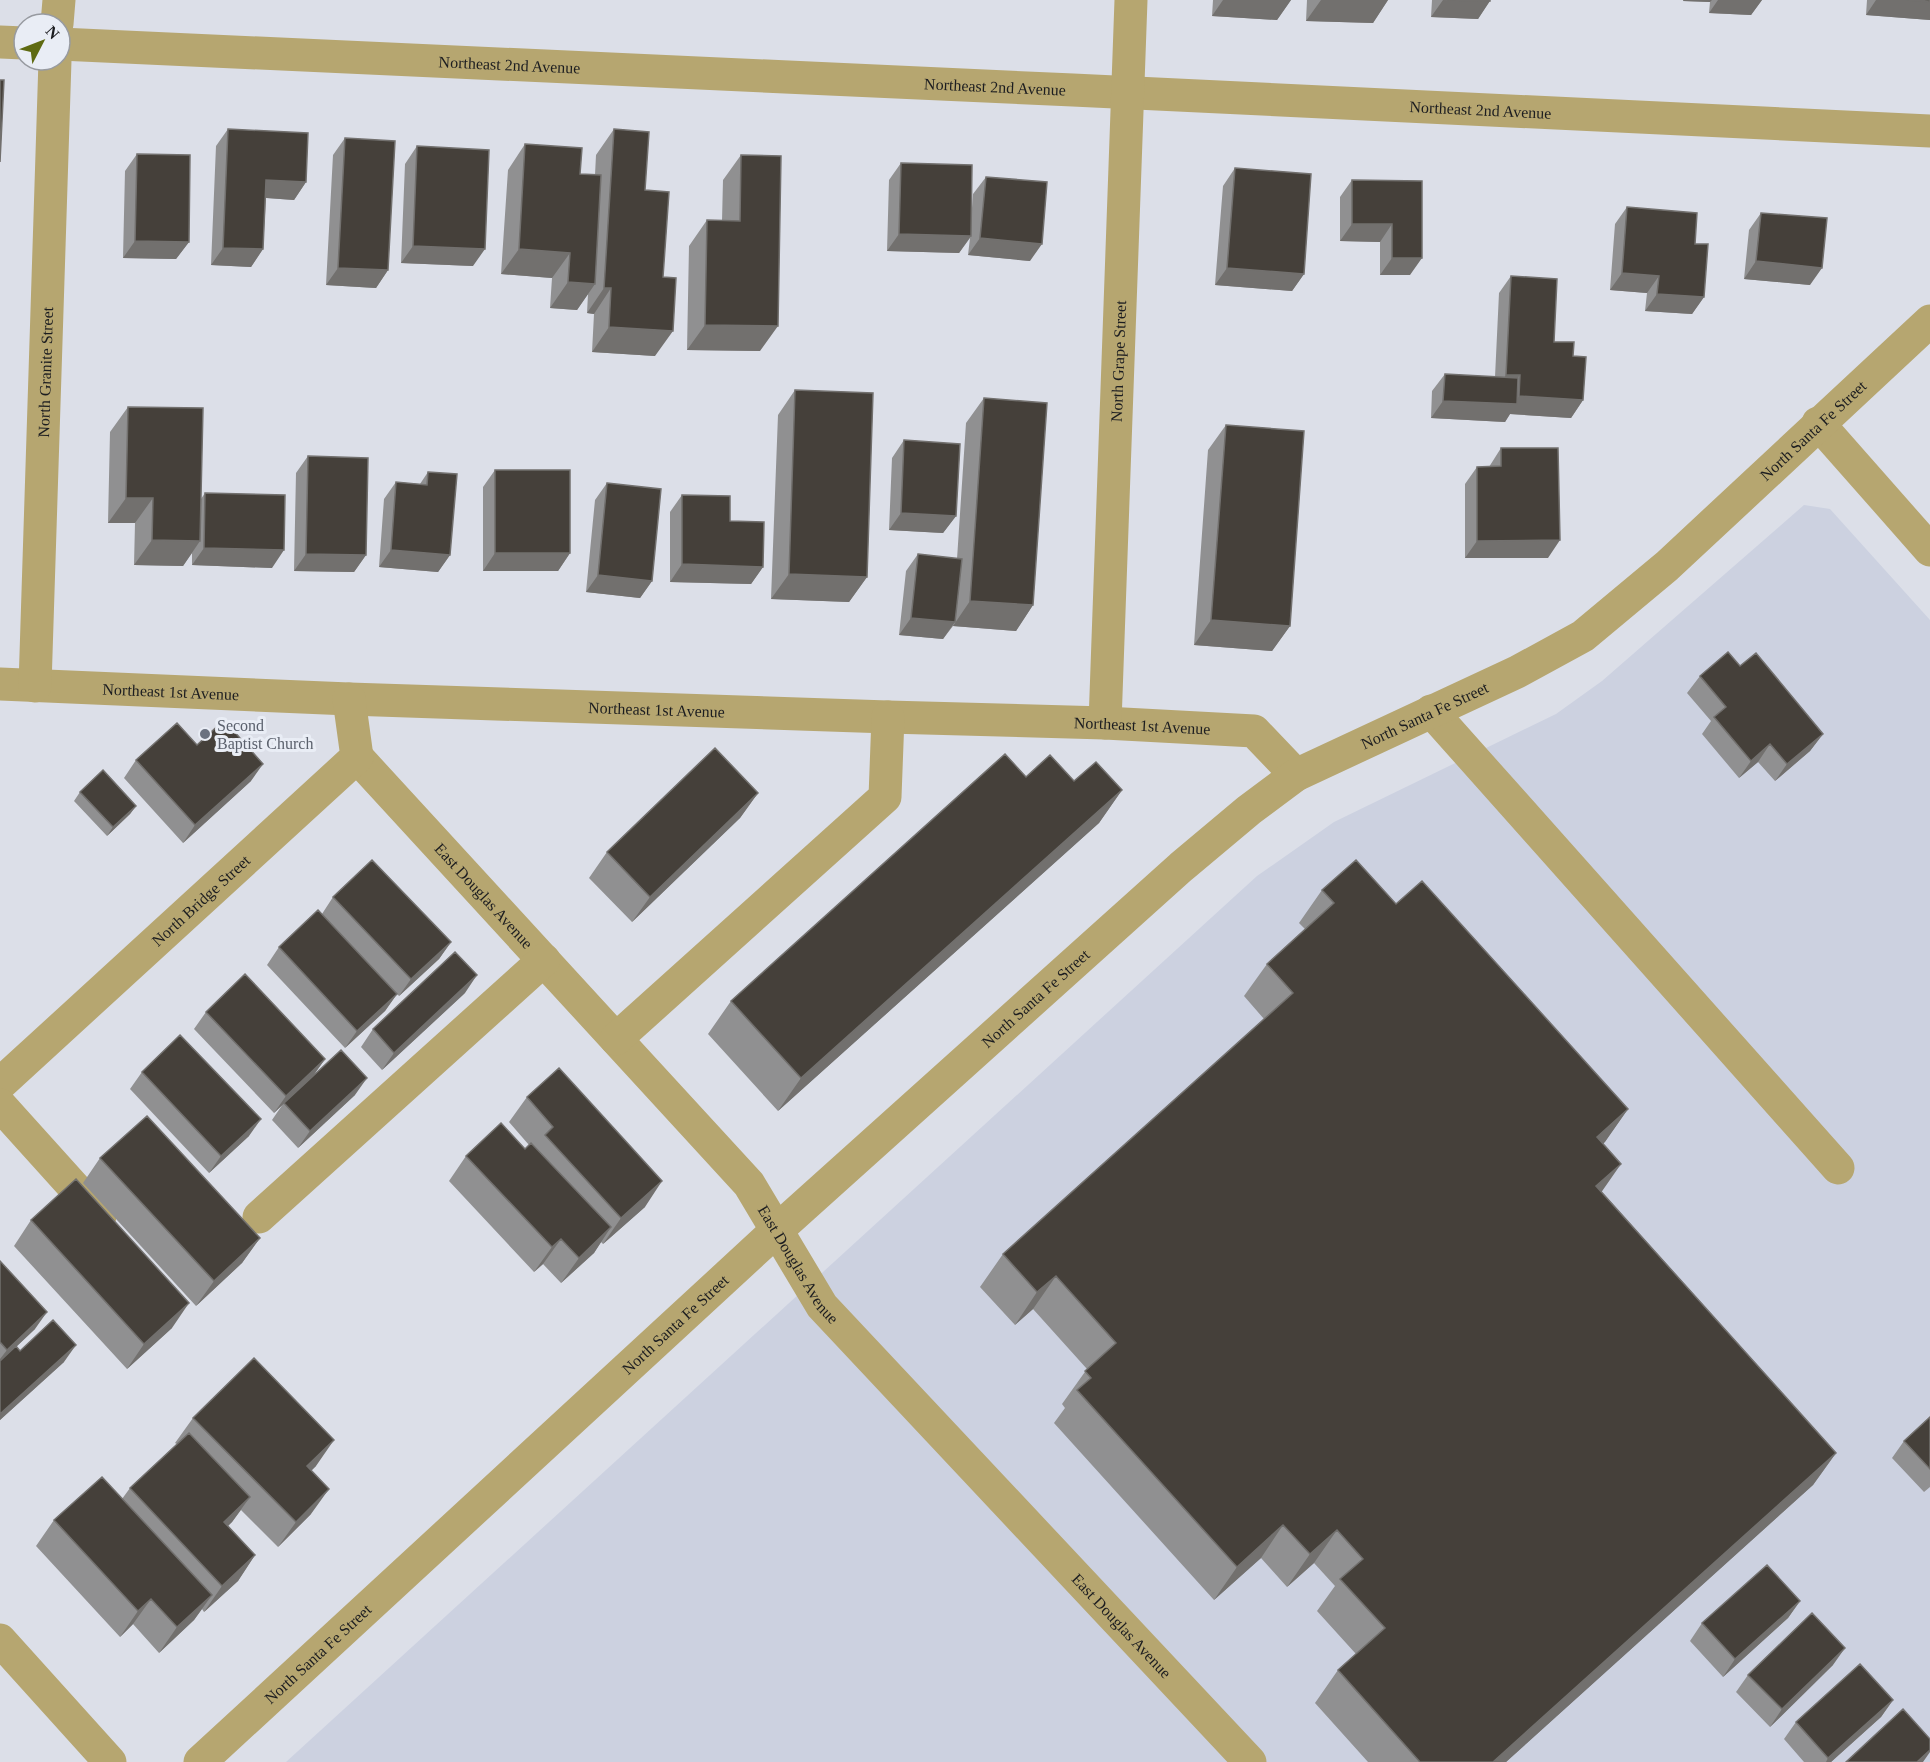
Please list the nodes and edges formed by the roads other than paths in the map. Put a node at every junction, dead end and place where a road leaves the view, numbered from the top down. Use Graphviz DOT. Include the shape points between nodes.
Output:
graph roads {
  1 [pos="1131,0"];
  2 [pos="72,45"];
  3 [pos="55,72"];
  4 [pos="1126,93"];
  5 [pos="1930,131"];
  6 [pos="1930,321"];
  7 [pos="1818,423"];
  8 [pos="1930,550"];
  9 [pos="0,684"];
  10 [pos="35,686"];
  11 [pos="349,699"];
  12 [pos="1431,711"];
  13 [pos="888,717"];
  14 [pos="1105,723"];
  15 [pos="357,757"];
  16 [pos="1296,775"];
  17 [pos="544,960"];
  18 [pos="616,1039"];
  19 [pos="0,1084"];
  20 [pos="0,1105"];
  21 [pos="1838,1168"];
  22 [pos="259,1217"];
  23 [pos="776,1231"];
  24 [pos="116,1234"];
  25 [pos="0,1640"];
  26 [pos="110,1762"];
  27 [pos="200,1762"];
  28 [pos="1250,1762"];
  1 -- 4 [label="street, North Grape Street"];
  2 -- 4 [label="street, Northeast 2nd Avenue"];
  3 -- 10 [label="street, North Granite Street"];
  4 -- 5 [label="street, Northeast 2nd Avenue"];
  4 -- 14 [label="street, North Grape Street"];
  6 -- 7 [label="street, North Santa Fe Street"];
  7 -- 8 [label="street"];
  7 -- 12 [label="street, North Santa Fe Street" via="1667,566 1583,636 1517,672"];
  9 -- 10 [label="street, Northeast 1st Avenue"];
  10 -- 11 [label="street, Northeast 1st Avenue"];
  11 -- 13 [label="street, Northeast 1st Avenue"];
  11 -- 15 [label="street"];
  12 -- 16 [label="street, North Santa Fe Street"];
  12 -- 21 [label="street"];
  13 -- 14 [label="street, Northeast 1st Avenue"];
  13 -- 18 [label="street" via="885,797"];
  14 -- 16 [label="street, Northeast 1st Avenue" via="1254,730"];
  15 -- 17 [label="street, East Douglas Avenue"];
  15 -- 19 [label="street, North Bridge Street"];
  16 -- 23 [label="street, North Santa Fe Street" via="1180,867"];
  17 -- 18 [label="street, East Douglas Avenue"];
  17 -- 22 [label="street"];
  18 -- 23 [label="street, East Douglas Avenue" via="748,1184"];
  20 -- 24 [label="street"];
  23 -- 27 [label="street, North Santa Fe Street"];
  23 -- 28 [label="street, East Douglas Avenue" via="822,1306"];
  25 -- 26 [label="street"];
}
